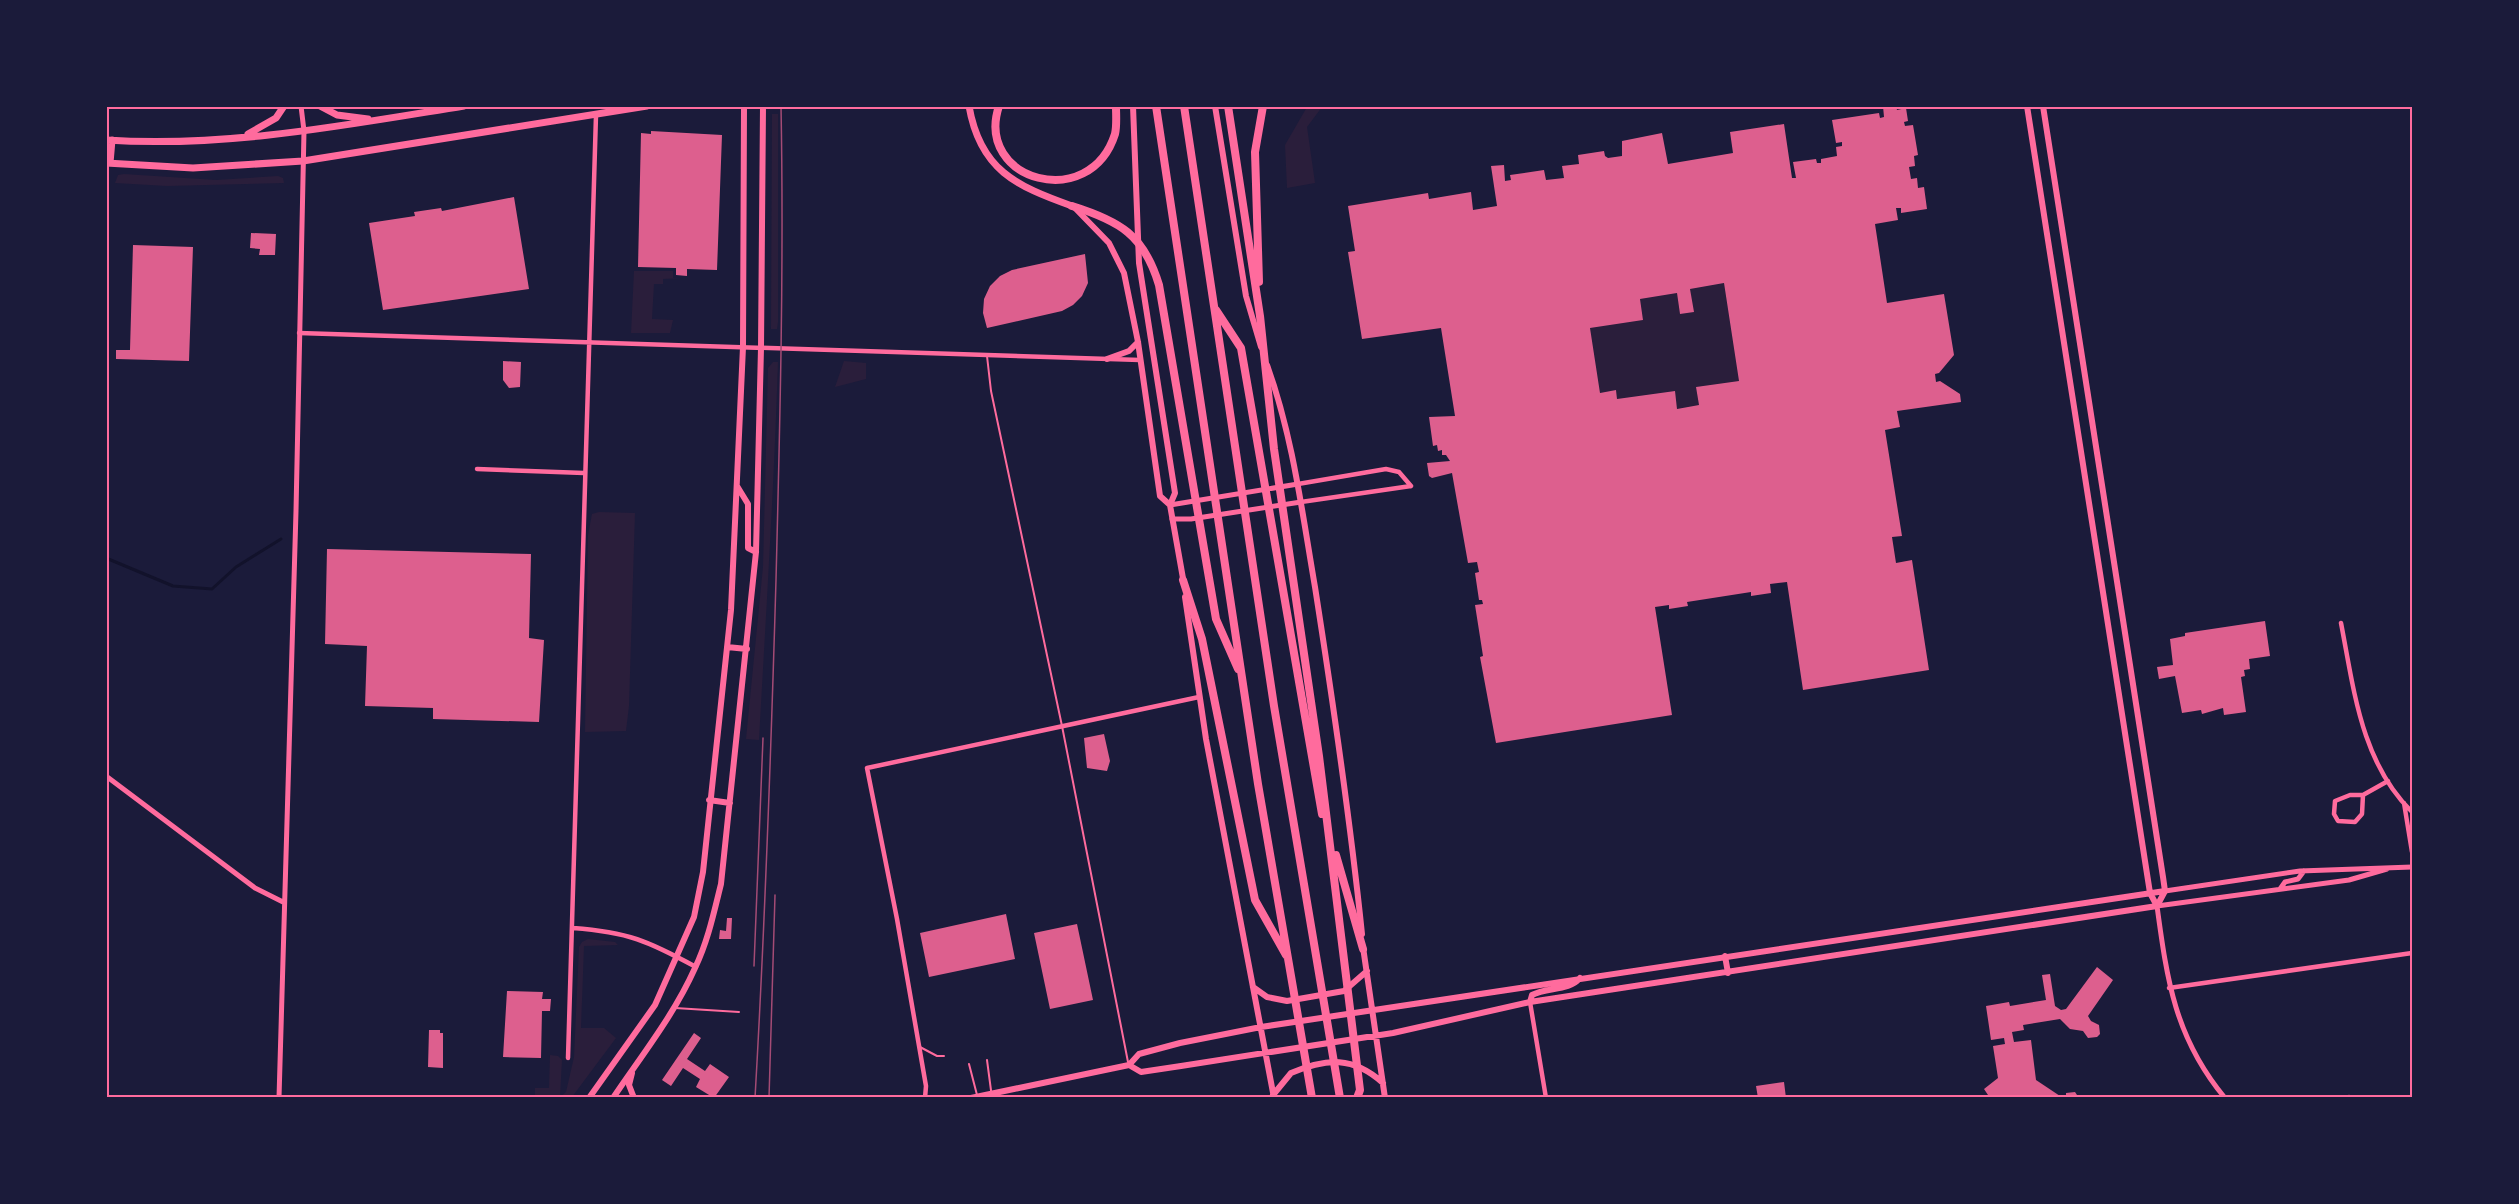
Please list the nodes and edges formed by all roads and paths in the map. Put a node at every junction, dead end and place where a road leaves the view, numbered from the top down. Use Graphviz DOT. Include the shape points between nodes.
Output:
graph roads {
  1 [pos="284,106"];
  2 [pos="301,106"];
  3 [pos="320,106"];
  4 [pos="464,106"];
  5 [pos="647,106"];
  6 [pos="962,106"];
  7 [pos="969,106"];
  8 [pos="999,106"];
  9 [pos="1116,106"];
  10 [pos="1133,106"];
  11 [pos="1156,106"];
  12 [pos="1184,106"];
  13 [pos="1215,106"];
  14 [pos="1228,106"];
  15 [pos="1263,106"];
  16 [pos="2027,106"];
  17 [pos="2043,106"];
  18 [pos="763,108"];
  19 [pos="744,109"];
  20 [pos="596,116"];
  21 [pos="971,117"];
  22 [pos="386,119"];
  23 [pos="304,131"];
  24 [pos="243,137"];
  25 [pos="109,140"];
  26 [pos="303,161"];
  27 [pos="108,163"];
  28 [pos="1072,206"];
  29 [pos="1214,306"];
  30 [pos="1260,316"];
  31 [pos="299,333"];
  32 [pos="589,342"];
  33 [pos="1138,342"];
  34 [pos="743,347"];
  35 [pos="761,348"];
  36 [pos="986,355"];
  37 [pos="1107,359"];
  38 [pos="1140,360"];
  39 [pos="2089,402"];
  40 [pos="2074,405"];
  41 [pos="477,470"];
  42 [pos="584,473"];
  43 [pos="1294,485"];
  44 [pos="737,486"];
  45 [pos="1301,502"];
  46 [pos="1170,506"];
  47 [pos="1172,519"];
  48 [pos="2110,537"];
  49 [pos="2095,539"];
  50 [pos="756,552"];
  51 [pos="1183,580"];
  52 [pos="2342,623"];
  53 [pos="727,647"];
  54 [pos="747,649"];
  55 [pos="1242,681"];
  56 [pos="1200,697"];
  57 [pos="1062,726"];
  58 [pos="2146,770"];
  59 [pos="2131,772"];
  60 [pos="106,776"];
  61 [pos="2388,781"];
  62 [pos="2363,795"];
  63 [pos="709,800"];
  64 [pos="730,803"];
  65 [pos="2404,803"];
  66 [pos="2412,812"];
  67 [pos="2411,835"];
  68 [pos="2412,852"];
  69 [pos="2412,867"];
  70 [pos="2387,869"];
  71 [pos="2304,871"];
  72 [pos="2280,889"];
  73 [pos="2165,891"];
  74 [pos="2150,893"];
  75 [pos="283,902"];
  76 [pos="2157,906"];
  77 [pos="1991,917"];
  78 [pos="573,928"];
  79 [pos="1994,931"];
  80 [pos="1364,949"];
  81 [pos="2412,953"];
  82 [pos="1725,956"];
  83 [pos="678,957"];
  84 [pos="1289,961"];
  85 [pos="696,967"];
  86 [pos="1367,972"];
  87 [pos="1728,973"];
  88 [pos="1580,977"];
  89 [pos="1253,987"];
  90 [pos="2169,988"];
  91 [pos="1530,1002"];
  92 [pos="675,1008"];
  93 [pos="1374,1009"];
  94 [pos="739,1012"];
  95 [pos="1261,1028"];
  96 [pos="1378,1035"];
  97 [pos="920,1047"];
  98 [pos="1266,1053"];
  99 [pos="944,1056"];
  100 [pos="568,1058"];
  101 [pos="987,1060"];
  102 [pos="636,1064"];
  103 [pos="969,1064"];
  104 [pos="1129,1065"];
  105 [pos="1383,1083"];
  106 [pos="992,1095"];
  107 [pos="1273,1096"];
  108 [pos="975,1097"];
  109 [pos="279,1098"];
  110 [pos="589,1098"];
  111 [pos="613,1098"];
  112 [pos="634,1098"];
  113 [pos="925,1098"];
  114 [pos="1312,1098"];
  115 [pos="1340,1098"];
  116 [pos="1357,1098"];
  117 [pos="1385,1098"];
  118 [pos="1546,1098"];
  119 [pos="2224,1098"];
  1 -- 24 [label="main road" via="276,118"];
  2 -- 23 [label="street"];
  3 -- 22 [label="main road" via="337,115"];
  4 -- 22 [label="main road"];
  5 -- 20 [label="main road"];
  6 -- 21 [label="main road"];
  7 -- 21 [label="main road"];
  8 -- 9 [label="highway" via="995,132 1002,152 1031,177 1051,182 1071,180 1092,169 1116,132"];
  10 -- 46 [label="main road" via="1139,263 1175,493"];
  11 -- 55 [label="highway"];
  12 -- 29 [label="highway"];
  13 -- 43 [label="main road" via="1246,296 1287,424"];
  14 -- 30 [label="highway"];
  15 -- 30 [label="highway" via="1255,152"];
  16 -- 40 [label="main road"];
  17 -- 39 [label="main road"];
  18 -- 35 [label="main road"];
  19 -- 34 [label="main road"];
  20 -- 26 [label="main road"];
  20 -- 32 [label="street"];
  21 -- 28 [label="main road" via="988,158 1010,179"];
  22 -- 23 [label="main road"];
  23 -- 24 [label="main road"];
  23 -- 26 [label="street"];
  24 -- 25 [label="main road" via="169,142"];
  25 -- 27 [label="main road"];
  26 -- 27 [label="main road" via="193,168"];
  26 -- 31 [label="street"];
  28 -- 33 [label="main road" via="1109,243 1117,257"];
  28 -- 55 [label="highway" via="1120,225 1137,240 1154,268 1216,619"];
  29 -- 80 [label="highway" via="1240,348 1310,755 1324,821"];
  29 -- 115 [label="highway" via="1284,767"];
  30 -- 116 [label="highway" via="1274,449 1340,916 1360,1090"];
  31 -- 32 [label="street"];
  31 -- 75 [label="street"];
  32 -- 34 [label="street"];
  32 -- 42 [label="street"];
  33 -- 37 [label="main road" via="1129,351"];
  33 -- 38 [label="main road"];
  34 -- 35 [label="street"];
  34 -- 44 [label="main road"];
  35 -- 36 [label="street"];
  35 -- 50 [label="main road"];
  36 -- 37 [label="street"];
  36 -- 57 [label="lane"];
  37 -- 38 [label="street"];
  38 -- 46 [label="main road" via="1160,496"];
  39 -- 40 [label="main road"];
  39 -- 48 [label="main road"];
  40 -- 49 [label="main road"];
  41 -- 42 [label="street"];
  42 -- 78 [label="street"];
  43 -- 45 [label="main road"];
  43 -- 45 [label="street" via="1386,469 1398,472 1411,486"];
  43 -- 46 [label="street"];
  44 -- 50 [label="main road" via="748,504 748,548"];
  44 -- 53 [label="main road"];
  45 -- 47 [label="street"];
  45 -- 80 [label="main road" via="1330,680"];
  46 -- 47 [label="main road"];
  47 -- 51 [label="main road"];
  48 -- 49 [label="main road"];
  48 -- 58 [label="main road"];
  49 -- 59 [label="main road"];
  50 -- 54 [label="main road"];
  51 -- 56 [label="main road"];
  51 -- 84 [label="highway" via="1202,639 1255,900"];
  52 -- 61 [label="street" via="2362,729"];
  53 -- 54 [label="main road"];
  53 -- 63 [label="main road"];
  54 -- 64 [label="main road"];
  55 -- 84 [label="highway"];
  56 -- 57 [label="street"];
  56 -- 89 [label="main road"];
  57 -- 97 [label="street" via="867,768"];
  57 -- 104 [label="lane"];
  58 -- 59 [label="main road"];
  58 -- 73 [label="main road"];
  59 -- 74 [label="main road"];
  60 -- 75 [label="street" via="255,888"];
  61 -- 62 [label="street"];
  61 -- 65 [label="street"];
  62 -- 62 [label="street" via="2362,814 2355,822 2338,821 2335,801"];
  63 -- 64 [label="main road"];
  63 -- 83 [label="main road" via="700,892"];
  64 -- 85 [label="main road" via="721,884"];
  65 -- 66 [label="street"];
  65 -- 67 [label="street"];
  67 -- 68 [label="street"];
  69 -- 70 [label="street"];
  70 -- 71 [label="street"];
  70 -- 72 [label="street" via="2349,880"];
  71 -- 72 [label="street"];
  71 -- 73 [label="street"];
  72 -- 76 [label="street"];
  73 -- 74 [label="main road"];
  73 -- 76 [label="main road"];
  74 -- 76 [label="main road"];
  74 -- 77 [label="main road"];
  75 -- 109 [label="street"];
  76 -- 79 [label="main road"];
  76 -- 90 [label="street"];
  77 -- 79 [label="main road"];
  77 -- 82 [label="main road"];
  78 -- 83 [label="street" via="632,936"];
  78 -- 100 [label="street"];
  79 -- 87 [label="main road"];
  80 -- 86 [label="main road"];
  81 -- 90 [label="street"];
  82 -- 87 [label="main road"];
  82 -- 88 [label="main road"];
  83 -- 85 [label="street"];
  83 -- 110 [label="main road" via="655,1005"];
  84 -- 114 [label="highway"];
  85 -- 92 [label="main road"];
  86 -- 89 [label="main road" via="1344,992 1287,1001 1276,1000"];
  86 -- 93 [label="main road"];
  87 -- 91 [label="main road"];
  88 -- 91 [label="main road" via="1560,988 1540,991 1532,995"];
  88 -- 93 [label="main road"];
  89 -- 95 [label="main road"];
  90 -- 119 [label="street" via="2190,1048"];
  91 -- 96 [label="main road"];
  91 -- 118 [label="street"];
  92 -- 94 [label="lane"];
  92 -- 102 [label="main road"];
  93 -- 95 [label="main road"];
  93 -- 96 [label="main road"];
  95 -- 98 [label="main road"];
  95 -- 104 [label="main road" via="1139,1054"];
  96 -- 98 [label="main road"];
  96 -- 105 [label="main road"];
  97 -- 99 [label="lane"];
  97 -- 113 [label="street"];
  98 -- 104 [label="main road" via="1141,1072"];
  98 -- 107 [label="main road"];
  101 -- 106 [label="lane"];
  102 -- 111 [label="main road"];
  102 -- 112 [label="main road" via="629,1085"];
  103 -- 108 [label="lane"];
  104 -- 106 [label="main road"];
  105 -- 107 [label="main road" via="1364,1067 1342,1062 1300,1069 1284,1078"];
  105 -- 117 [label="main road"];
  106 -- 108 [label="main road"];
}
